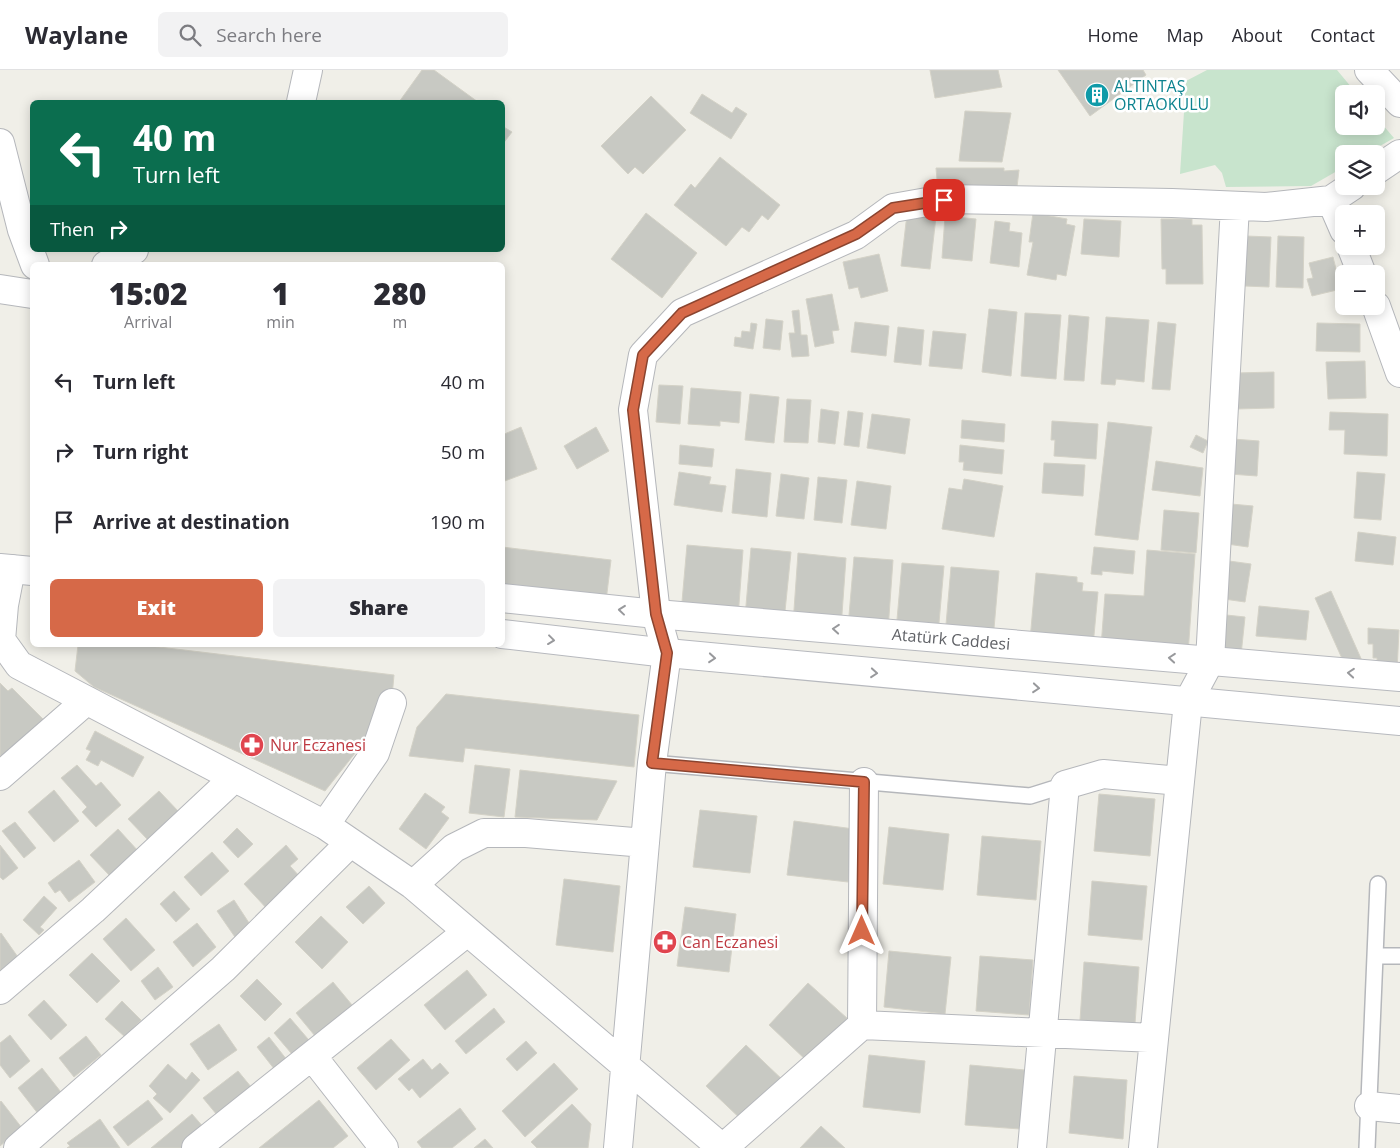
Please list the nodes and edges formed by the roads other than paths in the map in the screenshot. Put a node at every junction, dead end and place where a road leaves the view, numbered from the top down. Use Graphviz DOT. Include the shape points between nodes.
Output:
graph roads {
  1 [pos="308,70"];
  2 [pos="1369,70"];
  3 [pos="301,100"];
  4 [pos="1400,103"];
  5 [pos="0,143"];
  6 [pos="1400,154"];
  7 [pos="1385,164"];
  8 [pos="1335,194"];
  9 [pos="1235,206"];
  10 [pos="30,252"];
  11 [pos="130,252"];
  12 [pos="112,262"];
  13 [pos="0,289"];
  14 [pos="30,294"];
  15 [pos="1379,315"];
  16 [pos="1400,373"];
  17 [pos="15,569"];
  18 [pos="505,598"];
  19 [pos="656,614"];
  20 [pos="505,634"];
  21 [pos="0,640"];
  22 [pos="667,653"];
  23 [pos="1210,661"];
  24 [pos="1400,677"];
  25 [pos="86,701"];
  26 [pos="1188,702"];
  27 [pos="392,703"];
  28 [pos="1400,721"];
  29 [pos="652,763"];
  30 [pos="0,776"];
  31 [pos="234,778"];
  32 [pos="1180,781"];
  33 [pos="864,782"];
  34 [pos="1065,785"];
  35 [pos="325,825"];
  36 [pos="350,843"];
  37 [pos="645,843"];
  38 [pos="1378,884"];
  39 [pos="413,886"];
  40 [pos="468,932"];
  41 [pos="1375,956"];
  42 [pos="1400,956"];
  43 [pos="0,990"];
  44 [pos="862,1025"];
  45 [pos="1043,1033"];
  46 [pos="1154,1038"];
  47 [pos="312,1056"];
  48 [pos="625,1066"];
  49 [pos="1369,1106"];
  50 [pos="1400,1109"];
  51 [pos="709,1144"];
  52 [pos="18,1148"];
  53 [pos="196,1148"];
  54 [pos="384,1148"];
  55 [pos="618,1148"];
  56 [pos="1032,1148"];
  57 [pos="1143,1148"];
  58 [pos="1367,1148"];
  1 -- 3 [label="street"];
  2 -- 4 [label="street"];
  5 -- 10 [label="street"];
  6 -- 7 [label="street"];
  8 -- 9 [label="street" via="1266,208"];
  9 -- 19 [label="street" via="944,200 893,208 856,234 682,313 643,355 633,410"];
  9 -- 23 [label="street"];
  11 -- 12 [label="street"];
  13 -- 14 [label="street"];
  15 -- 16 [label="street"];
  17 -- 21 [label="street" via="4,605"];
  19 -- 18 [label="street, Atatürk Caddesi, one-way"];
  19 -- 22 [label="street"];
  23 -- 19 [label="street, Atatürk Caddesi, one-way"];
  20 -- 22 [label="street, one-way"];
  21 -- 25 [label="street" via="19,665"];
  22 -- 26 [label="street, one-way"];
  22 -- 29 [label="street"];
  24 -- 23 [label="street, Atatürk Caddesi, one-way"];
  23 -- 26 [label="street"];
  25 -- 30 [label="street"];
  25 -- 31 [label="street"];
  26 -- 28 [label="street"];
  26 -- 32 [label="street"];
  27 -- 35 [label="street" via="375,753"];
  29 -- 33 [label="lane"];
  29 -- 37 [label="street"];
  31 -- 35 [label="street"];
  31 -- 43 [label="street" via="93,910"];
  32 -- 34 [label="street" via="1103,774"];
  32 -- 46 [label="street"];
  33 -- 34 [label="lane" via="1030,796"];
  33 -- 44 [label="street"];
  34 -- 45 [label="street"];
  35 -- 36 [label="street"];
  36 -- 39 [label="street"];
  36 -- 52 [label="street" via="223,969"];
  37 -- 39 [label="street" via="526,833 484,833 454,848"];
  37 -- 48 [label="street"];
  38 -- 41 [label="lane"];
  39 -- 40 [label="street"];
  40 -- 47 [label="street"];
  40 -- 48 [label="street"];
  41 -- 42 [label="lane"];
  41 -- 49 [label="lane"];
  44 -- 45 [label="street"];
  44 -- 51 [label="street"];
  45 -- 46 [label="street"];
  45 -- 56 [label="street"];
  46 -- 57 [label="street"];
  47 -- 53 [label="street"];
  47 -- 54 [label="street"];
  48 -- 51 [label="street"];
  48 -- 55 [label="street"];
  49 -- 50 [label="street"];
  49 -- 58 [label="lane"];
}
